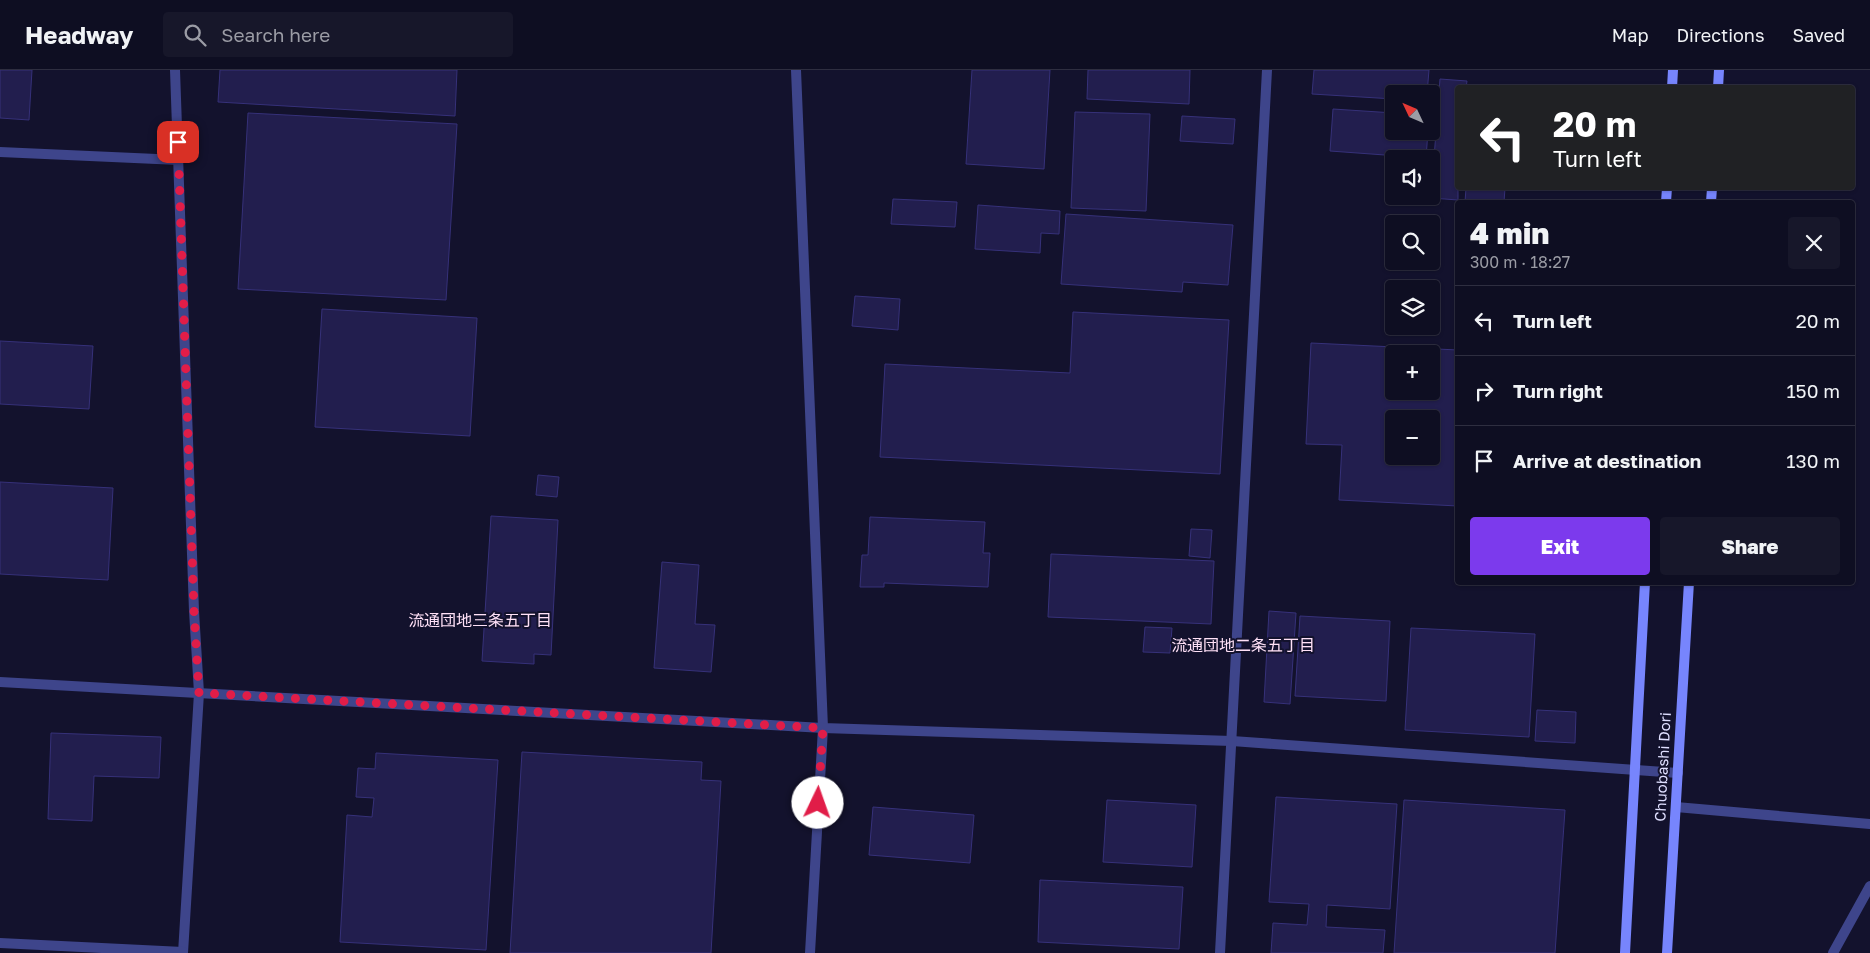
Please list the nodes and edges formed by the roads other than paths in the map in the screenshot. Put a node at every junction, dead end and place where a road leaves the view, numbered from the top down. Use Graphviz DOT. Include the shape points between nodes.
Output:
graph roads {
  1 [pos="175,70"];
  2 [pos="796,70"];
  3 [pos="1267,70"];
  4 [pos="1673,70"];
  5 [pos="1719,70"];
  6 [pos="1672,85"];
  7 [pos="1718,85"];
  8 [pos="0,152"];
  9 [pos="179,160"];
  10 [pos="1645,585"];
  11 [pos="1689,585"];
  12 [pos="0,682"];
  13 [pos="199,693"];
  14 [pos="823,728"];
  15 [pos="1232,741"];
  16 [pos="1635,770"];
  17 [pos="1678,773"];
  18 [pos="1676,807"];
  19 [pos="1870,824"];
  20 [pos="1870,886"];
  21 [pos="0,943"];
  22 [pos="183,952"];
  23 [pos="810,953"];
  24 [pos="1220,953"];
  25 [pos="1625,953"];
  26 [pos="1668,953"];
  27 [pos="1833,953"];
  1 -- 9 [label="street"];
  2 -- 14 [label="street"];
  3 -- 15 [label="street"];
  4 -- 6 [label="main road"];
  5 -- 7 [label="main road"];
  8 -- 9 [label="street"];
  9 -- 13 [label="street"];
  10 -- 16 [label="main road, Chuobashi Dori"];
  11 -- 17 [label="main road, Chuobashi Dori"];
  12 -- 13 [label="street"];
  13 -- 14 [label="street"];
  13 -- 22 [label="street"];
  14 -- 15 [label="street"];
  14 -- 23 [label="street"];
  15 -- 16 [label="street"];
  15 -- 24 [label="street"];
  16 -- 17 [label="street"];
  16 -- 25 [label="main road, Chuobashi Dori"];
  17 -- 18 [label="main road, Chuobashi Dori"];
  18 -- 19 [label="street"];
  18 -- 26 [label="main road, Chuobashi Dori"];
  20 -- 27 [label="street"];
  21 -- 22 [label="street"];
}
